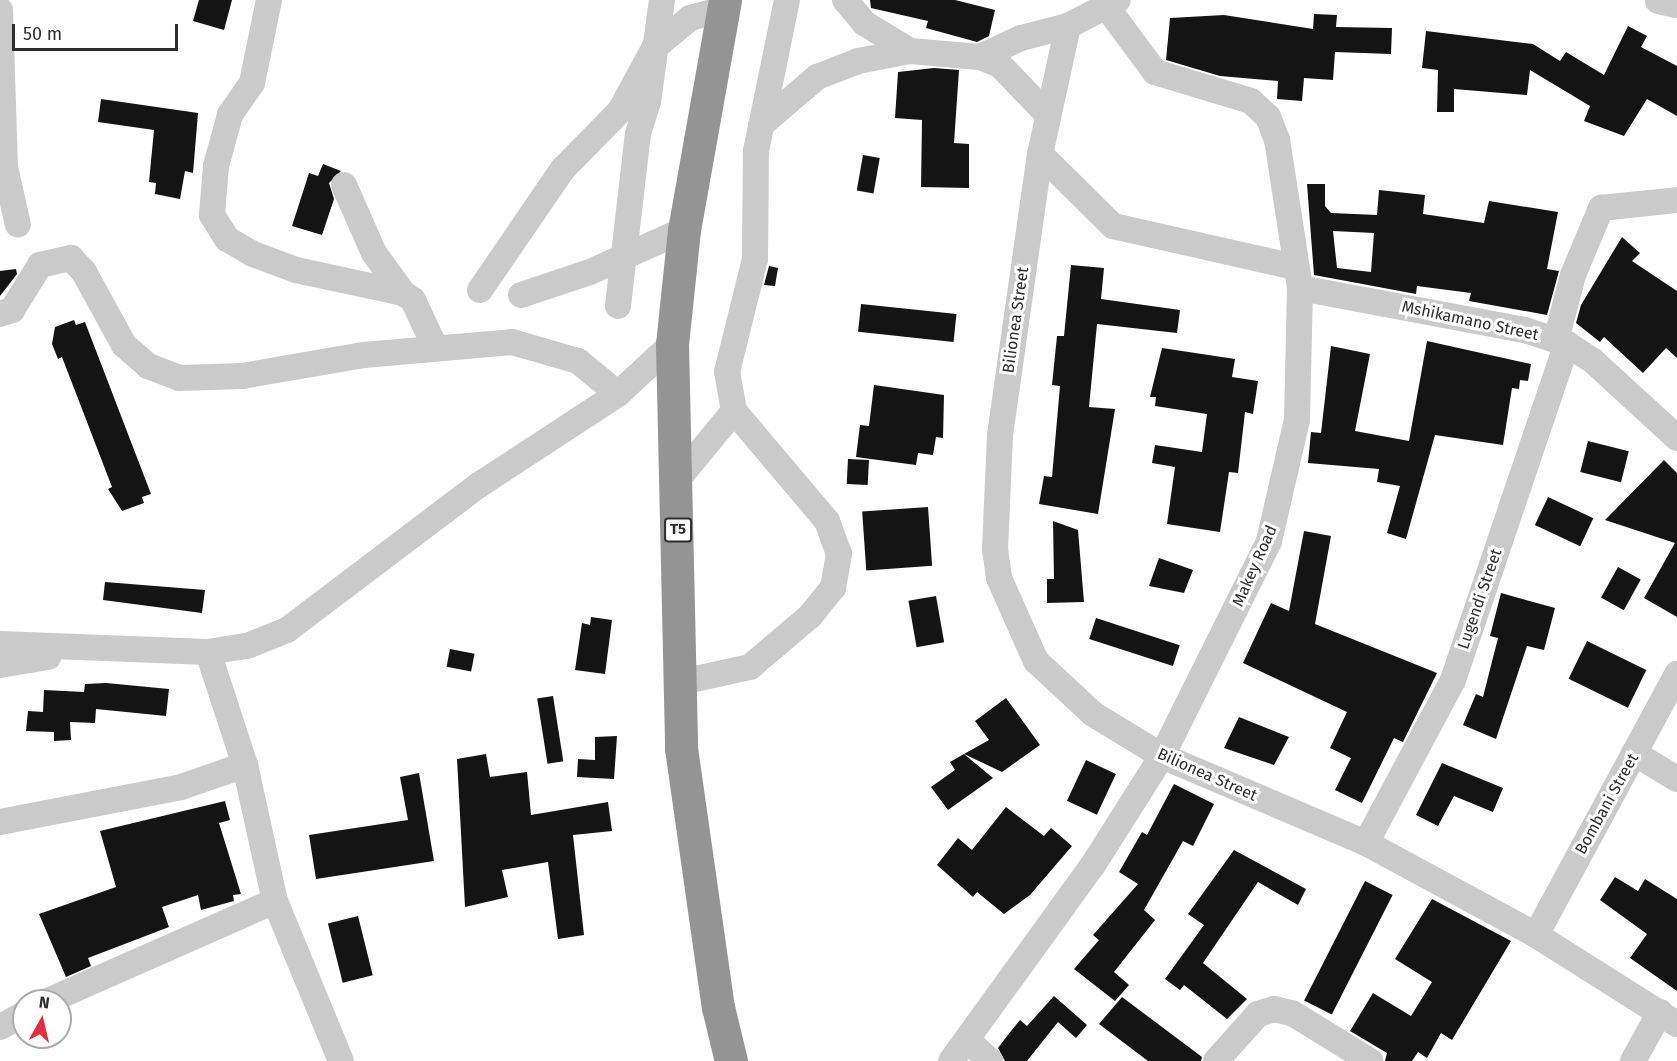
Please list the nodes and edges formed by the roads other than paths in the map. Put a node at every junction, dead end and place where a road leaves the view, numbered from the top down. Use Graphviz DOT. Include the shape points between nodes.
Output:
graph roads {
  1 [pos="269,0"];
  2 [pos="662,0"];
  3 [pos="787,0"];
  4 [pos="845,0"];
  5 [pos="1112,3"];
  6 [pos="724,4"];
  7 [pos="0,10"];
  8 [pos="1068,26"];
  9 [pos="654,48"];
  10 [pos="910,51"];
  11 [pos="980,57"];
  12 [pos="1047,114"];
  13 [pos="760,125"];
  14 [pos="1040,154"];
  15 [pos="344,185"];
  16 [pos="1677,200"];
  17 [pos="18,225"];
  18 [pos="684,230"];
  19 [pos="624,258"];
  20 [pos="1298,278"];
  21 [pos="480,290"];
  22 [pos="403,293"];
  23 [pos="521,295"];
  24 [pos="618,306"];
  25 [pos="0,314"];
  26 [pos="1562,342"];
  27 [pos="672,344"];
  28 [pos="435,347"];
  29 [pos="618,394"];
  30 [pos="734,411"];
  31 [pos="1677,438"];
  32 [pos="678,478"];
  33 [pos="0,644"];
  34 [pos="93,651"];
  35 [pos="208,652"];
  36 [pos="0,665"];
  37 [pos="1677,674"];
  38 [pos="677,683"];
  39 [pos="1634,753"];
  40 [pos="1162,756"];
  41 [pos="245,765"];
  42 [pos="1677,779"];
  43 [pos="0,822"];
  44 [pos="1366,843"];
  45 [pos="275,901"];
  46 [pos="1536,935"];
  47 [pos="72,990"];
  48 [pos="1669,1018"];
  49 [pos="968,1041"];
  50 [pos="341,1061"];
  51 [pos="731,1061"];
  52 [pos="951,1061"];
  53 [pos="990,1061"];
  54 [pos="1216,1061"];
  55 [pos="1370,1061"];
  56 [pos="1633,1061"];
  1 -- 22 [label="street" via="252,83 230,115 216,166 212,215 226,239 253,254 296,270"];
  2 -- 9 [label="street"];
  3 -- 13 [label="street"];
  4 -- 10 [label="street" via="864,23"];
  5 -- 8 [label="street"];
  5 -- 20 [label="street, Makey Road" via="1131,46 1165,80 1232,93 1251,101 1268,117 1277,140"];
  6 -- 9 [label="street" via="690,18"];
  6 -- 18 [label="highway, T5"];
  7 -- 17 [label="street" via="5,167"];
  8 -- 11 [label="street" via="1021,38"];
  8 -- 12 [label="street, Bilionea Street"];
  9 -- 19 [label="street"];
  9 -- 21 [label="street" via="620,111 563,169"];
  10 -- 11 [label="street"];
  10 -- 13 [label="street" via="858,60 817,77"];
  11 -- 12 [label="street" via="999,66"];
  12 -- 14 [label="street, Bilionea Street"];
  13 -- 30 [label="street" via="755,259 727,372"];
  14 -- 20 [label="street, Mshikamano Street" via="1113,226"];
  14 -- 40 [label="street, Bilionea Street" via="1000,435 995,549 999,578 1036,661 1093,714"];
  15 -- 22 [label="street" via="374,253"];
  16 -- 26 [label="street, Lugendi Street" via="1601,208 1573,275"];
  18 -- 19 [label="street"];
  18 -- 27 [label="highway, T5"];
  19 -- 23 [label="street"];
  19 -- 24 [label="street"];
  20 -- 26 [label="street, Mshikamano Street" via="1526,330"];
  20 -- 40 [label="street, Makey Road" via="1298,420 1269,541"];
  22 -- 28 [label="street" via="413,300"];
  25 -- 28 [label="street" via="12,310 40,265 71,258 84,272 124,345 148,366 180,378 242,376"];
  26 -- 31 [label="street, Mshikamano Street" via="1593,361"];
  26 -- 44 [label="street, Lugendi Street" via="1453,680"];
  27 -- 29 [label="street"];
  27 -- 32 [label="highway, T5"];
  28 -- 29 [label="street" via="541,346 578,361"];
  29 -- 35 [label="street" via="479,485 287,630 247,646"];
  30 -- 32 [label="street"];
  30 -- 38 [label="street" via="827,521 839,554 833,588 810,616 750,667"];
  32 -- 38 [label="highway, T5"];
  33 -- 34 [label="street"];
  34 -- 35 [label="street"];
  34 -- 36 [label="street"];
  35 -- 41 [label="street"];
  37 -- 39 [label="street, Bombani Street"];
  38 -- 51 [label="highway, T5" via="718,1007"];
  39 -- 42 [label="street"];
  39 -- 46 [label="street, Bombani Street"];
  40 -- 44 [label="street, Bilionea Street"];
  40 -- 49 [label="street, Makey Road" via="1093,865"];
  41 -- 43 [label="street" via="158,792"];
  41 -- 45 [label="street"];
  44 -- 46 [label="street, Bilionea Street"];
  45 -- 47 [label="street"];
  45 -- 50 [label="street"];
  46 -- 48 [label="street, Bilionea Street"];
  48 -- 56 [label="street"];
  49 -- 52 [label="street, Makey Road"];
  49 -- 53 [label="street"];
  54 -- 55 [label="street" via="1258,1014 1274,1009 1292,1013"];
}
